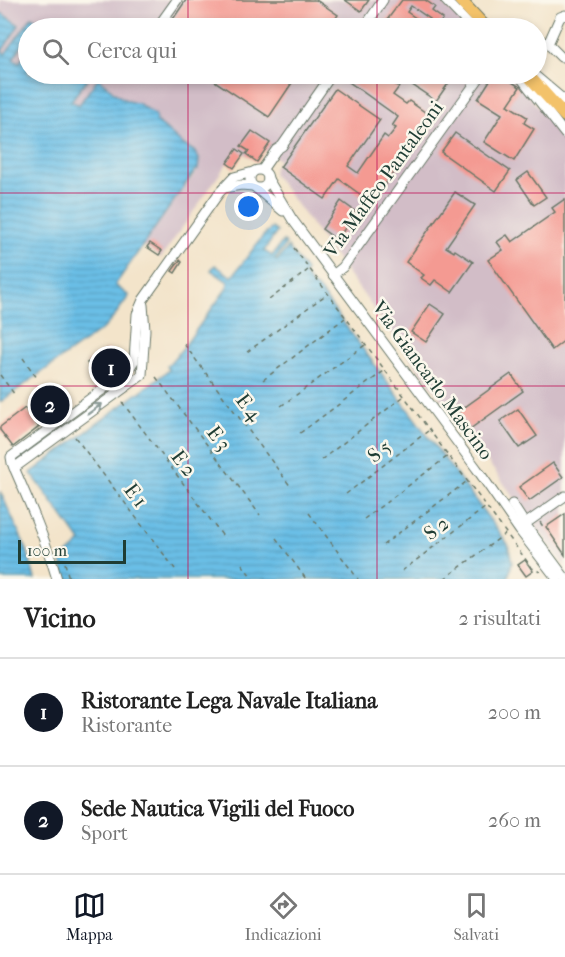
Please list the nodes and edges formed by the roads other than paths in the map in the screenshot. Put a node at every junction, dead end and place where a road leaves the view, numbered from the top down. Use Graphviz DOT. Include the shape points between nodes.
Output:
graph roads {
  1 [pos="177,0"];
  2 [pos="383,0"];
  3 [pos="445,0"];
  4 [pos="460,0"];
  5 [pos="565,15"];
  6 [pos="164,18"];
  7 [pos="370,18"];
  8 [pos="462,18"];
  9 [pos="477,18"];
  10 [pos="561,57"];
  11 [pos="325,84"];
  12 [pos="475,84"];
  13 [pos="529,84"];
  14 [pos="532,84"];
  15 [pos="545,84"];
  16 [pos="565,101"];
  17 [pos="565,116"];
  18 [pos="565,134"];
  19 [pos="262,173"];
  20 [pos="254,187"];
  21 [pos="224,188"];
  22 [pos="292,219"];
  23 [pos="333,275"];
  24 [pos="565,496"];
  25 [pos="522,497"];
  26 [pos="508,506"];
  27 [pos="528,522"];
  28 [pos="565,578"];
  29 [pos="57,579"];
  30 [pos="557,579"];
  1 -- 6 [label="street"];
  2 -- 7 [label="street"];
  3 -- 8 [label="street"];
  4 -- 9 [label="main road"];
  5 -- 10 [label="street" via="560,17 548,44"];
  11 -- 19 [label="street" via="281,153"];
  12 -- 23 [label="street, Via Maffeo Pantaleoni" via="353,261"];
  13 -- 18 [label="street"];
  14 -- 17 [label="main road"];
  15 -- 16 [label="street"];
  19 -- 20 [label="street" via="250,179"];
  19 -- 20 [label="street" via="266,186"];
  19 -- 21 [label="street" via="234,177"];
  19 -- 22 [label="street, Via Giancarlo Mascino"];
  20 -- 21 [label="street"];
  20 -- 22 [label="street, Via Giancarlo Mascino"];
  21 -- 29 [label="street" via="143,300 142,375 14,468 36,516"];
  22 -- 23 [label="street, Via Giancarlo Mascino"];
  23 -- 26 [label="street, Via Giancarlo Mascino"];
  24 -- 27 [label="street"];
  25 -- 26 [label="street"];
  26 -- 27 [label="street"];
  26 -- 30 [label="street, Via Giancarlo Mascino" via="514,523"];
  27 -- 28 [label="street"];
}
